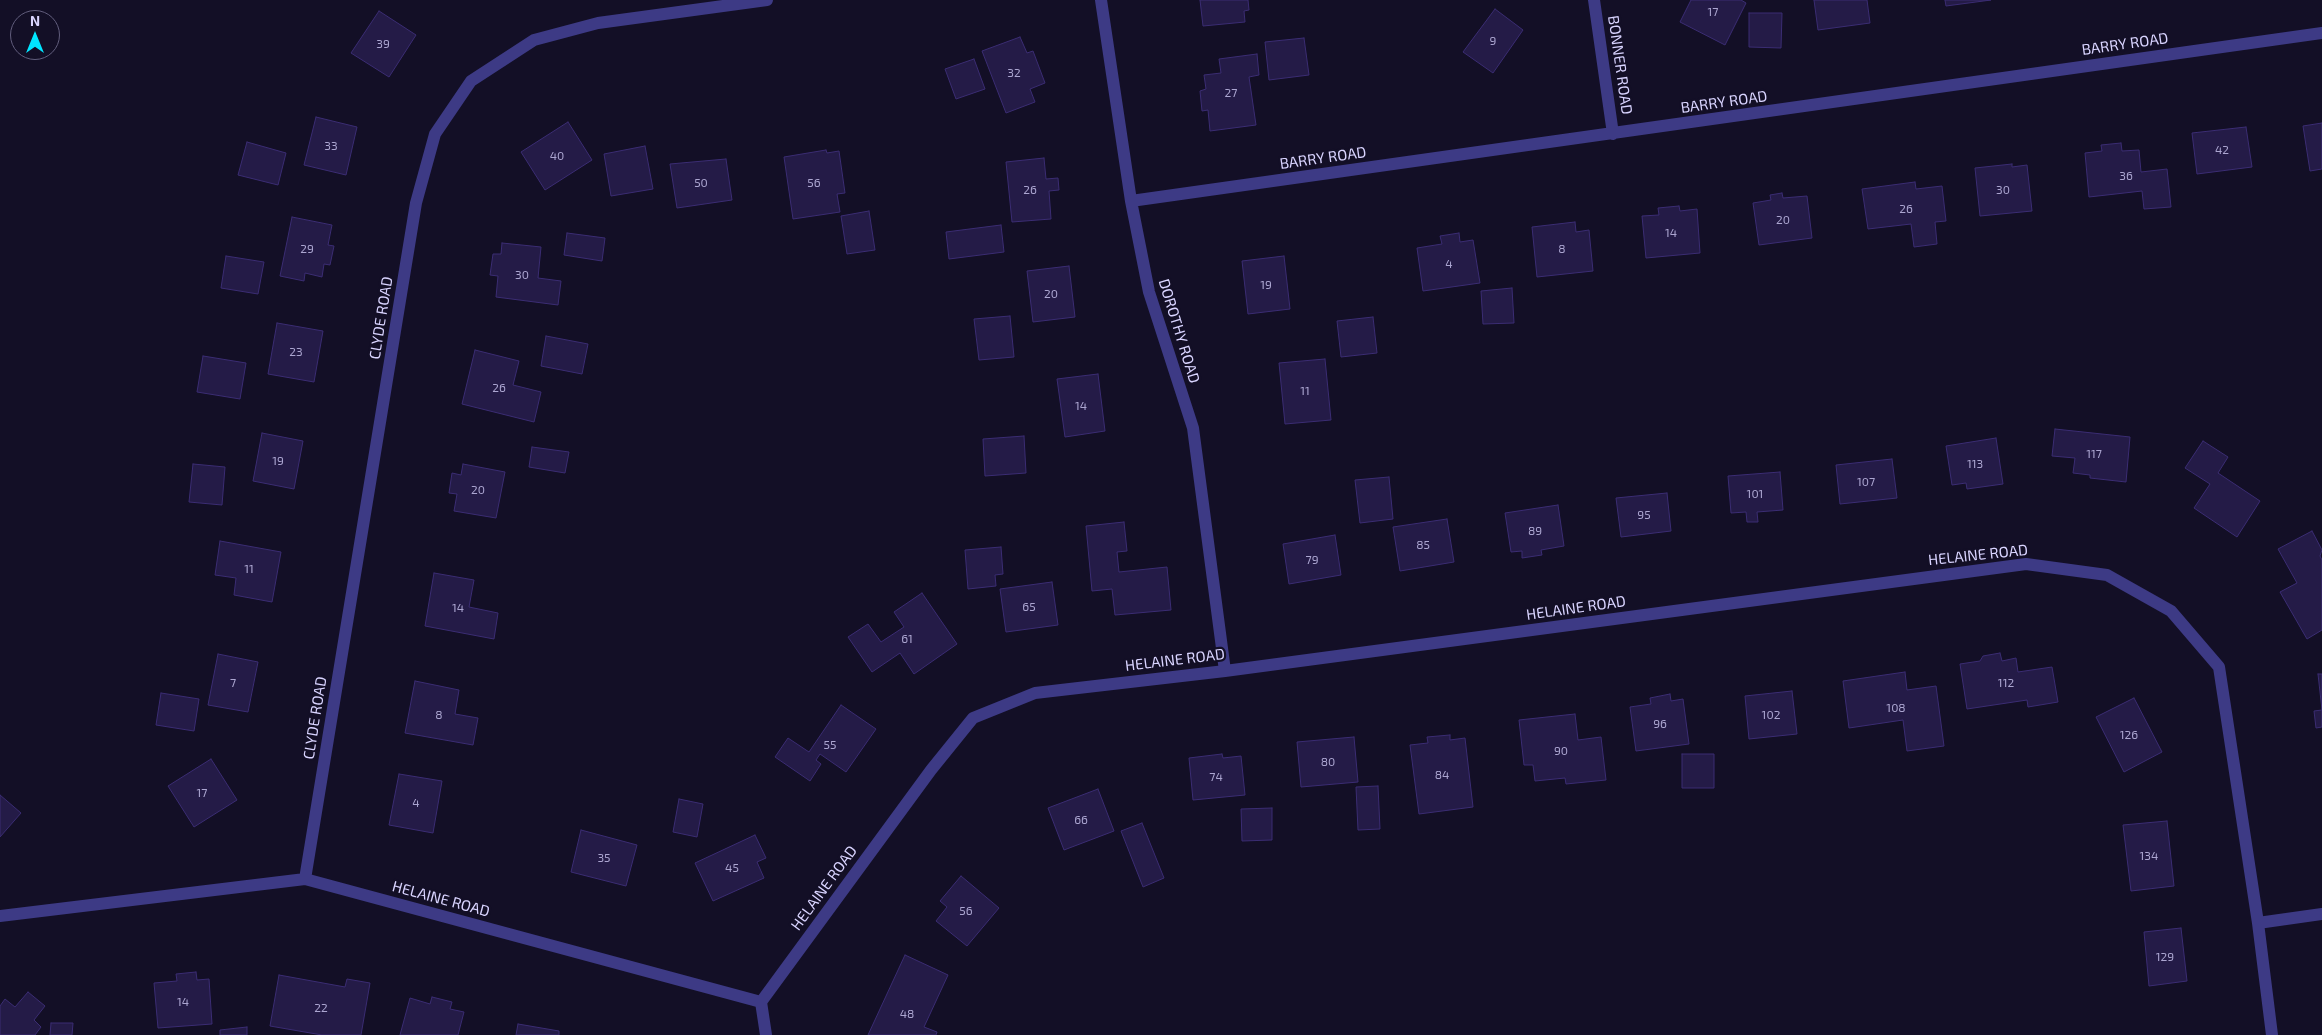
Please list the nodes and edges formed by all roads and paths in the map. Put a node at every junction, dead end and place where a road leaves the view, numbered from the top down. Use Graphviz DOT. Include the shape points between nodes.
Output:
graph roads {
  1 [pos="767,0"];
  2 [pos="1101,0"];
  3 [pos="1594,0"];
  4 [pos="2322,33"];
  5 [pos="1613,134"];
  6 [pos="1131,201"];
  7 [pos="1225,671"];
  8 [pos="305,879"];
  9 [pos="2322,914"];
  10 [pos="0,916"];
  11 [pos="2258,923"];
  12 [pos="761,1002"];
  13 [pos="766,1035"];
  14 [pos="2272,1035"];
  1 -- 8 [label="street, CLYDE ROAD" via="598,23 534,40 471,81 435,134 416,203"];
  2 -- 6 [label="street, DOROTHY ROAD"];
  3 -- 5 [label="street, BONNER ROAD"];
  4 -- 5 [label="street, BARRY ROAD"];
  5 -- 6 [label="street, BARRY ROAD"];
  6 -- 7 [label="street, DOROTHY ROAD" via="1149,292 1193,428"];
  7 -- 11 [label="street, HELAINE ROAD" via="2026,564 2107,576 2171,611 2219,667"];
  7 -- 12 [label="street, HELAINE ROAD" via="1035,693 973,718 931,770"];
  8 -- 10 [label="street, HELAINE ROAD"];
  8 -- 12 [label="street, HELAINE ROAD"];
  9 -- 11 [label="street"];
  11 -- 14 [label="street, HELAINE ROAD"];
  12 -- 13 [label="street"];
}
